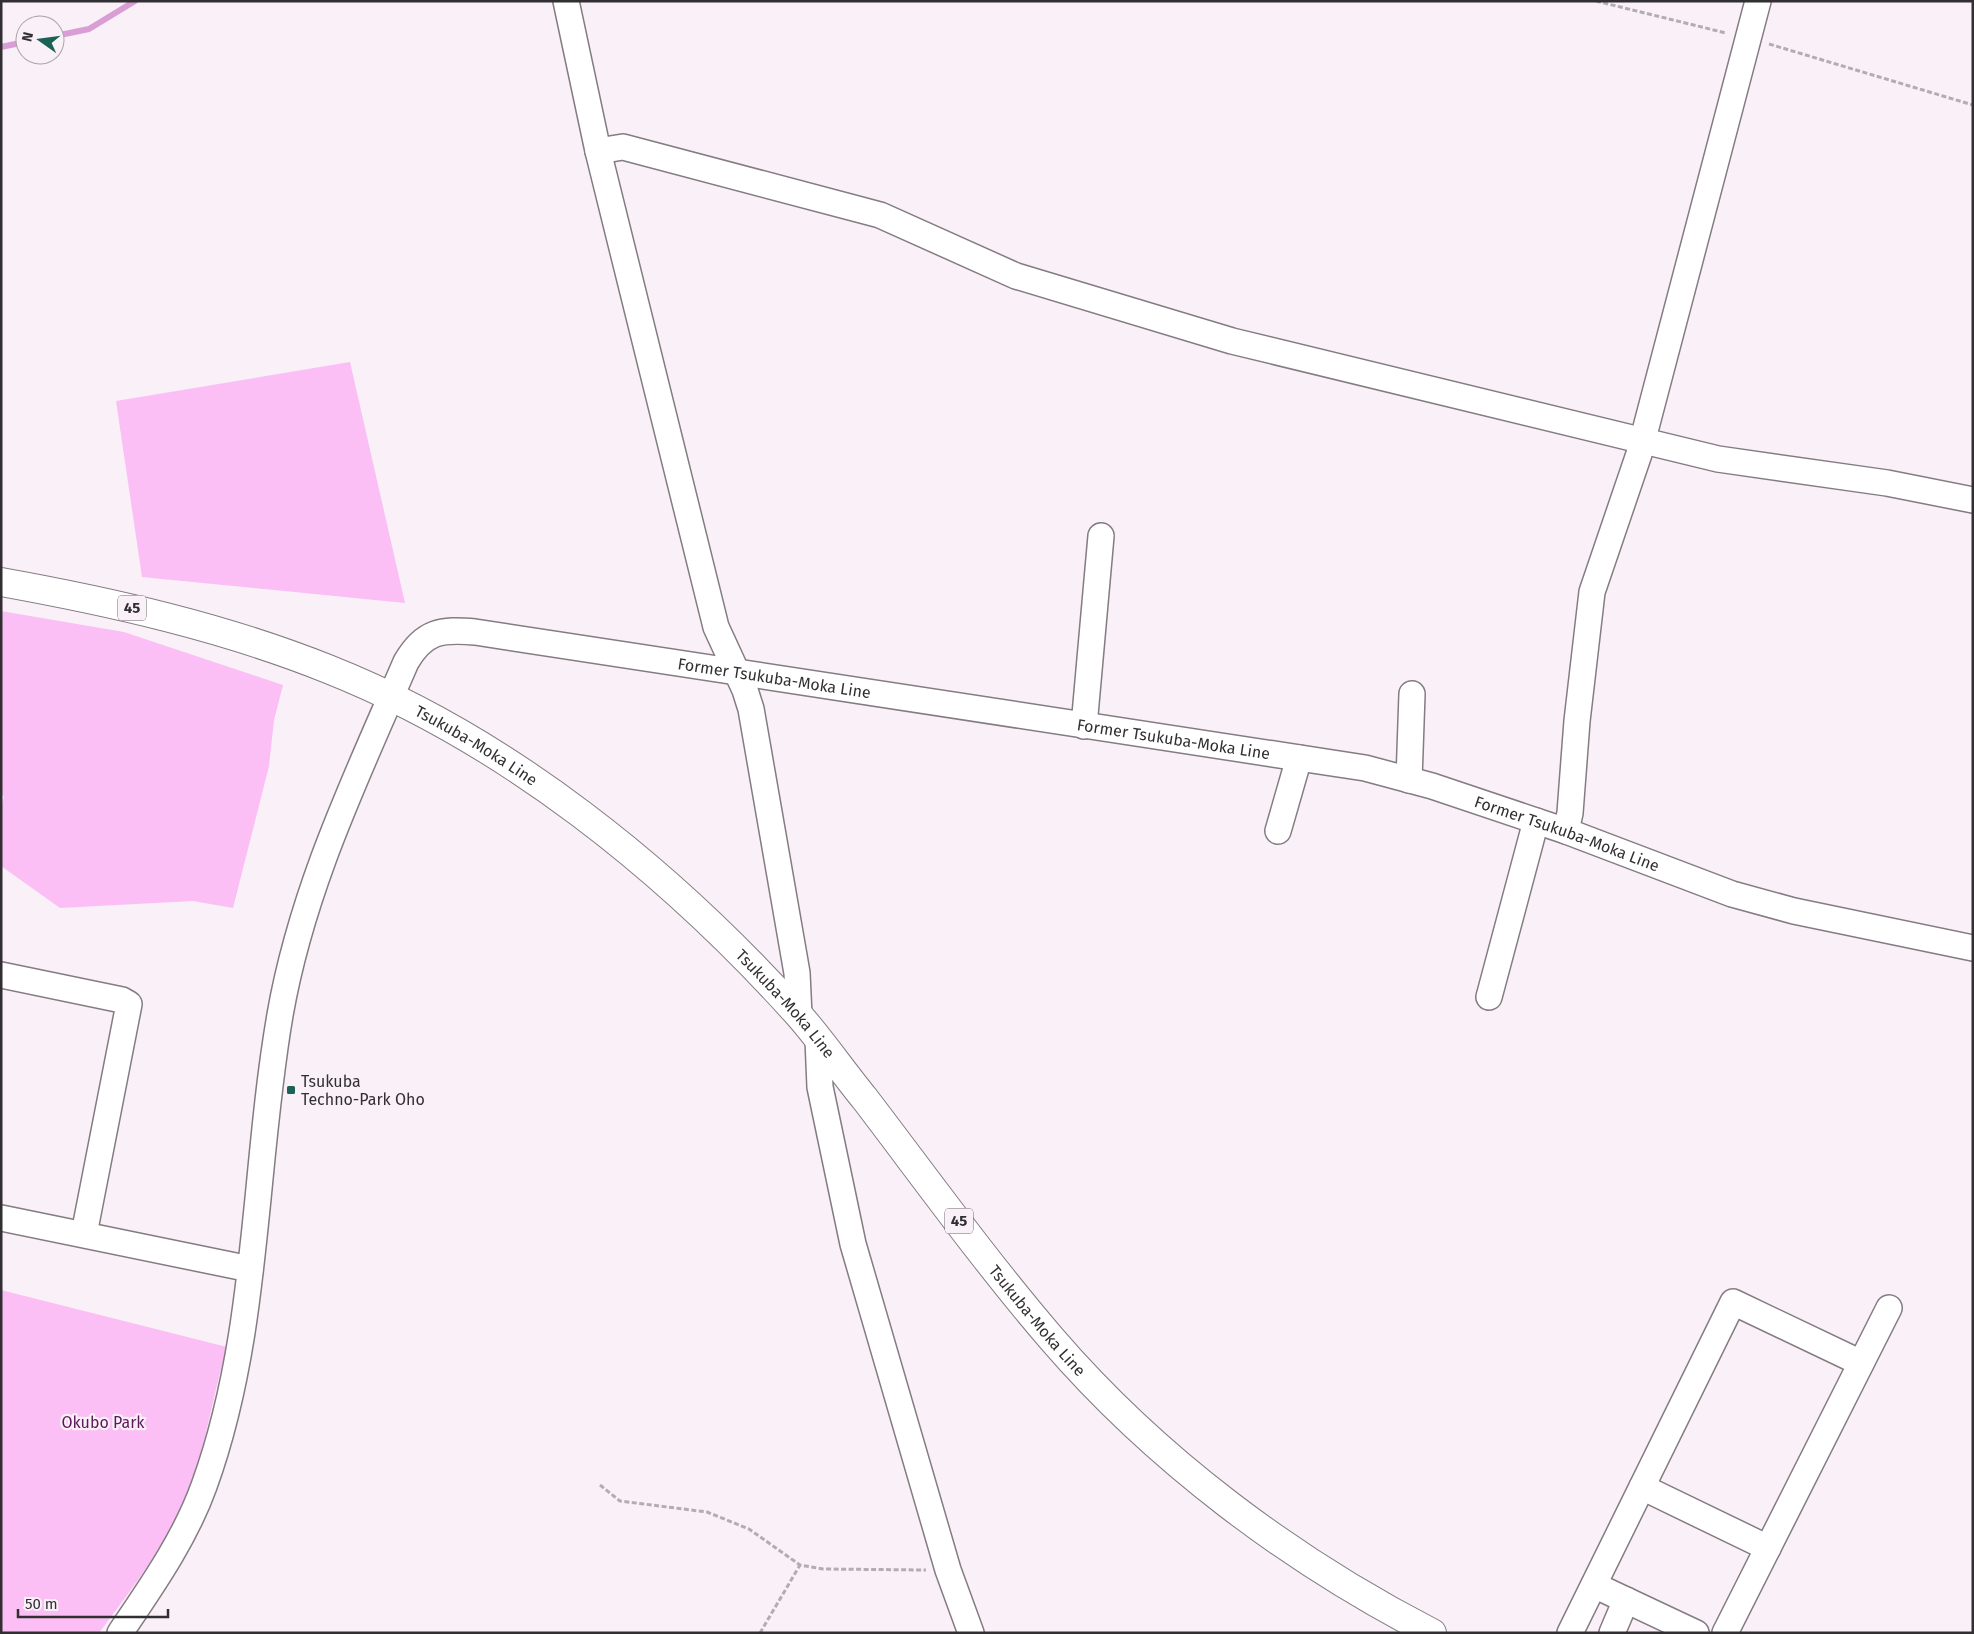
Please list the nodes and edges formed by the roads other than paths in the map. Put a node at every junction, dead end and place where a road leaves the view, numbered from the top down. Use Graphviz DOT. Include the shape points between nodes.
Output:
graph roads {
  1 [pos="566,1"];
  2 [pos="1758,1"];
  3 [pos="598,151"];
  4 [pos="1642,441"];
  5 [pos="1973,500"];
  6 [pos="1102,536"];
  7 [pos="1,582"];
  8 [pos="737,673"];
  9 [pos="1412,694"];
  10 [pos="391,697"];
  11 [pos="1084,726"];
  12 [pos="1299,758"];
  13 [pos="1409,780"];
  14 [pos="1536,821"];
  15 [pos="1278,831"];
  16 [pos="1566,831"];
  17 [pos="1973,948"];
  18 [pos="1,975"];
  19 [pos="1489,997"];
  20 [pos="799,1016"];
  21 [pos="818,1039"];
  22 [pos="1,1218"];
  23 [pos="84,1234"];
  24 [pos="250,1269"];
  25 [pos="1889,1308"];
  26 [pos="1861,1363"];
  27 [pos="1642,1487"];
  28 [pos="1768,1548"];
  29 [pos="1594,1585"];
  30 [pos="1626,1600"];
  31 [pos="120,1633"];
  32 [pos="971,1633"];
  33 [pos="1432,1633"];
  34 [pos="1570,1633"];
  35 [pos="1612,1633"];
  36 [pos="1696,1633"];
  37 [pos="1725,1633"];
  1 -- 3 [label="street"];
  2 -- 4 [label="street"];
  3 -- 4 [label="street" via="623,147 880,215 1016,276 1232,341"];
  3 -- 8 [label="street" via="716,627"];
  4 -- 5 [label="street" via="1718,458 1887,483"];
  4 -- 16 [label="street" via="1592,592"];
  6 -- 11 [label="street"];
  7 -- 10 [label="main road, Tsukuba-Moka Line / 45" via="113,604 196,625 326,668"];
  8 -- 10 [label="street, Former Tsukuba-Moka Line" via="449,629 429,636 417,645"];
  8 -- 11 [label="street, Former Tsukuba-Moka Line"];
  8 -- 20 [label="street" via="751,709 768,799 797,973"];
  9 -- 13 [label="street"];
  10 -- 20 [label="main road, Tsukuba-Moka Line / 45" via="497,758 620,844 736,949"];
  10 -- 24 [label="street, Former Tsukuba-Moka Line" via="332,836 296,939 280,1016"];
  11 -- 12 [label="street, Former Tsukuba-Moka Line"];
  12 -- 13 [label="street, Former Tsukuba-Moka Line" via="1365,768"];
  12 -- 15 [label="street"];
  13 -- 14 [label="street, Former Tsukuba-Moka Line"];
  14 -- 16 [label="street, Former Tsukuba-Moka Line"];
  14 -- 19 [label="street"];
  16 -- 17 [label="street, Former Tsukuba-Moka Line" via="1732,894 1794,912"];
  18 -- 23 [label="street" via="129,1004"];
  20 -- 21 [label="main road, Tsukuba-Moka Line / 45"];
  21 -- 32 [label="street" via="820,1087 853,1244 948,1570"];
  21 -- 33 [label="main road, Tsukuba-Moka Line / 45" via="1052,1339 1156,1445 1278,1541 1340,1582"];
  22 -- 23 [label="street"];
  23 -- 24 [label="street"];
  24 -- 31 [label="street, Former Tsukuba-Moka Line" via="236,1366 204,1487 157,1578"];
  25 -- 26 [label="street"];
  26 -- 27 [label="street" via="1733,1302"];
  26 -- 28 [label="street"];
  27 -- 28 [label="street"];
  27 -- 29 [label="street"];
  28 -- 37 [label="street"];
  29 -- 30 [label="street"];
  29 -- 34 [label="street"];
  30 -- 35 [label="street"];
  30 -- 36 [label="street"];
}
